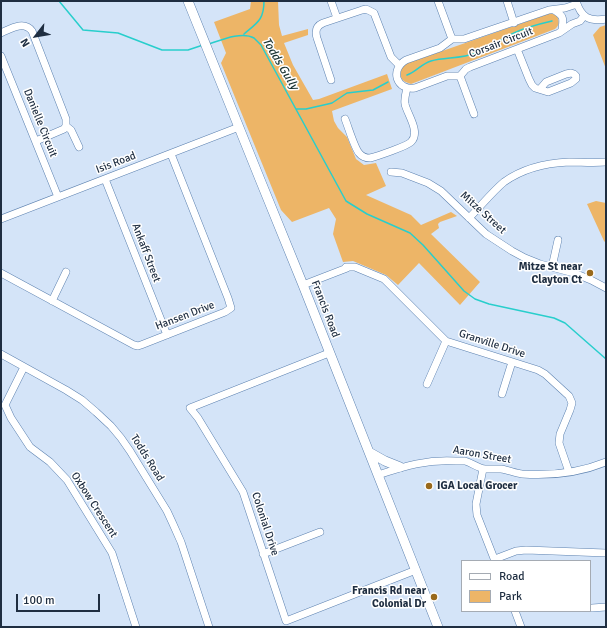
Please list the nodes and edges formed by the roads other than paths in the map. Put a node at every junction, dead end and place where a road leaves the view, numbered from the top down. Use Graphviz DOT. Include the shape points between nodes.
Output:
graph roads {
  1 [pos="188,1"];
  2 [pos="331,1"];
  3 [pos="438,1"];
  4 [pos="507,1"];
  5 [pos="576,3"];
  6 [pos="565,8"];
  7 [pos="554,10"];
  8 [pos="584,16"];
  9 [pos="337,18"];
  10 [pos="563,18"];
  11 [pos="606,19"];
  12 [pos="514,23"];
  13 [pos="572,24"];
  14 [pos="562,30"];
  15 [pos="1,33"];
  16 [pos="452,39"];
  17 [pos="517,49"];
  18 [pos="1,56"];
  19 [pos="399,64"];
  20 [pos="460,76"];
  21 [pos="332,80"];
  22 [pos="407,88"];
  23 [pos="540,89"];
  24 [pos="474,114"];
  25 [pos="345,118"];
  26 [pos="66,126"];
  27 [pos="239,127"];
  28 [pos="36,141"];
  29 [pos="79,147"];
  30 [pos="171,154"];
  31 [pos="606,162"];
  32 [pos="391,172"];
  33 [pos="105,179"];
  34 [pos="58,197"];
  35 [pos="2,217"];
  36 [pos="469,218"];
  37 [pos="558,240"];
  38 [pos="552,267"];
  39 [pos="66,272"];
  40 [pos="1,273"];
  41 [pos="303,285"];
  42 [pos="606,288"];
  43 [pos="52,301"];
  44 [pos="167,335"];
  45 [pos="446,341"];
  46 [pos="330,353"];
  47 [pos="1,354"];
  48 [pos="512,362"];
  49 [pos="24,367"];
  50 [pos="427,384"];
  51 [pos="502,394"];
  52 [pos="3,406"];
  53 [pos="369,452"];
  54 [pos="606,462"];
  55 [pos="400,467"];
  56 [pos="484,468"];
  57 [pos="569,472"];
  58 [pos="378,475"];
  59 [pos="320,532"];
  60 [pos="263,554"];
  61 [pos="606,554"];
  62 [pos="495,560"];
  63 [pos="416,570"];
  64 [pos="606,607"];
  65 [pos="592,608"];
  66 [pos="515,612"];
  67 [pos="136,627"];
  68 [pos="209,627"];
  69 [pos="438,627"];
  70 [pos="521,627"];
  1 -- 27 [label="main road, Francis Road"];
  2 -- 9 [label="street"];
  3 -- 16 [label="street"];
  4 -- 12 [label="street"];
  5 -- 6 [label="street"];
  5 -- 8 [label="street"];
  6 -- 7 [label="street, Corsair Circuit"];
  6 -- 10 [label="street"];
  7 -- 10 [label="street"];
  7 -- 12 [label="street, Corsair Circuit"];
  8 -- 11 [label="street" via="594,20"];
  8 -- 13 [label="street"];
  9 -- 19 [label="street" via="366,9 374,13 391,57"];
  9 -- 21 [label="street" via="320,24 316,33"];
  10 -- 13 [label="street" via="566,23"];
  10 -- 14 [label="street"];
  12 -- 16 [label="street, Corsair Circuit" via="464,40"];
  13 -- 14 [label="street, Corsair Circuit"];
  14 -- 17 [label="street, Corsair Circuit"];
  15 -- 26 [label="street" via="20,25 30,27 66,119"];
  16 -- 19 [label="street, Corsair Circuit" via="440,48"];
  17 -- 20 [label="street, Corsair Circuit" via="470,67"];
  17 -- 23 [label="street" via="532,85"];
  18 -- 28 [label="street, Danielle Circuit"];
  19 -- 22 [label="street" via="397,76 401,84"];
  20 -- 22 [label="street, Corsair Circuit" via="447,76 415,88"];
  20 -- 24 [label="street"];
  22 -- 25 [label="street" via="405,104 415,133 409,144 370,158 363,157 357,150"];
  26 -- 28 [label="street" via="61,131"];
  26 -- 29 [label="street" via="71,130"];
  27 -- 30 [label="street, Isis Road"];
  27 -- 41 [label="main road, Francis Road"];
  28 -- 34 [label="street, Danielle Circuit"];
  30 -- 33 [label="street, Isis Road"];
  30 -- 44 [label="street, Hansen Drive" via="231,308"];
  31 -- 36 [label="street" via="569,162 519,173 504,182"];
  32 -- 36 [label="street, Mitze Street" via="402,173 428,183 441,191"];
  33 -- 34 [label="street, Isis Road"];
  33 -- 44 [label="street, Ankaff Street"];
  34 -- 35 [label="street, Isis Road"];
  36 -- 38 [label="street, Mitze Street" via="486,234 512,251"];
  37 -- 38 [label="street"];
  38 -- 42 [label="street, Mitze Street" via="574,273"];
  39 -- 43 [label="street"];
  40 -- 43 [label="street, Hansen Drive"];
  41 -- 45 [label="street, Granville Drive" via="348,268 346,267 355,267 384,279"];
  41 -- 46 [label="main road, Francis Road"];
  43 -- 44 [label="street, Hansen Drive" via="134,345 142,345"];
  45 -- 48 [label="street, Granville Drive"];
  45 -- 50 [label="street"];
  46 -- 53 [label="main road, Francis Road"];
  46 -- 60 [label="street, Colonial Drive" via="190,408 243,492"];
  47 -- 49 [label="street, Todds Road"];
  48 -- 51 [label="street"];
  48 -- 57 [label="street, Granville Drive" via="545,374 569,396 572,403 559,443"];
  49 -- 52 [label="street, Oxbow Crescent"];
  49 -- 68 [label="street, Todds Road" via="82,400 121,438 167,511 181,542"];
  52 -- 67 [label="street, Oxbow Crescent" via="30,447 50,462 67,480 112,553"];
  53 -- 55 [label="main road"];
  53 -- 58 [label="main road, Francis Road"];
  54 -- 57 [label="street, Aaron Street"];
  55 -- 56 [label="street, Aaron Street" via="441,460 464,461"];
  55 -- 58 [label="street, Aaron Street"];
  56 -- 57 [label="street, Aaron Street" via="538,475"];
  56 -- 62 [label="street" via="476,504"];
  58 -- 63 [label="main road, Francis Road"];
  59 -- 60 [label="street"];
  60 -- 63 [label="street, Colonial Drive" via="286,621"];
  61 -- 62 [label="street" via="526,550 516,551"];
  63 -- 69 [label="main road, Francis Road"];
  64 -- 65 [label="street"];
  66 -- 70 [label="street"];
}
